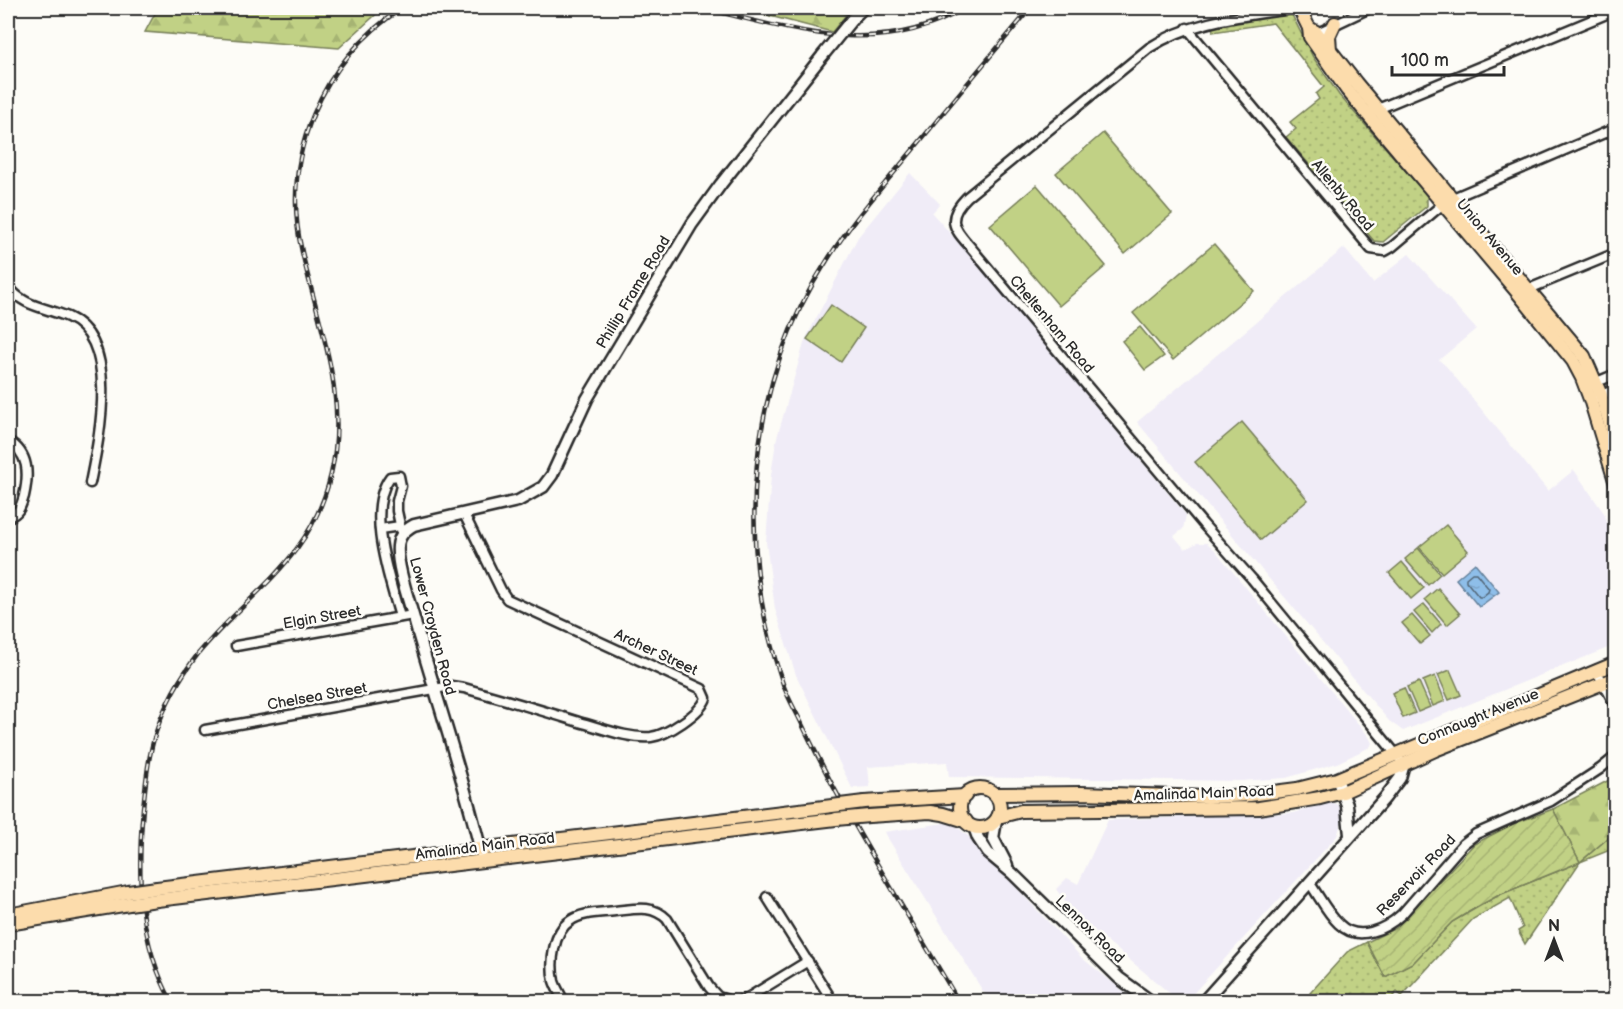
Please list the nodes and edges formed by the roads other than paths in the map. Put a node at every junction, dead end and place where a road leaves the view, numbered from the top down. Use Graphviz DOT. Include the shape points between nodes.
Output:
graph roads {
  1 [pos="1299,8"];
  2 [pos="1370,8"];
  3 [pos="1616,10"];
  4 [pos="855,12"];
  5 [pos="1335,23"];
  6 [pos="1187,28"];
  7 [pos="1312,32"];
  8 [pos="1330,51"];
  9 [pos="1373,111"];
  10 [pos="1616,128"];
  11 [pos="1448,201"];
  12 [pos="1616,253"];
  13 [pos="8,286"];
  14 [pos="1524,291"];
  15 [pos="1616,374"];
  16 [pos="1616,389"];
  17 [pos="1593,391"];
  18 [pos="8,441"];
  19 [pos="1616,443"];
  20 [pos="90,483"];
  21 [pos="1616,484"];
  22 [pos="464,514"];
  23 [pos="8,517"];
  24 [pos="380,529"];
  25 [pos="401,530"];
  26 [pos="413,615"];
  27 [pos="400,617"];
  28 [pos="236,646"];
  29 [pos="1616,663"];
  30 [pos="1596,670"];
  31 [pos="1616,678"];
  32 [pos="1603,683"];
  33 [pos="434,689"];
  34 [pos="1616,706"];
  35 [pos="205,730"];
  36 [pos="1616,756"];
  37 [pos="1400,759"];
  38 [pos="1337,779"];
  39 [pos="1343,792"];
  40 [pos="994,795"];
  41 [pos="965,796"];
  42 [pos="997,819"];
  43 [pos="970,824"];
  44 [pos="1350,835"];
  45 [pos="480,848"];
  46 [pos="484,862"];
  47 [pos="1012,873"];
  48 [pos="1310,882"];
  49 [pos="157,894"];
  50 [pos="767,897"];
  51 [pos="128,898"];
  52 [pos="8,915"];
  53 [pos="8,924"];
  54 [pos="808,961"];
  55 [pos="564,1002"];
  56 [pos="735,1002"];
  57 [pos="833,1002"];
  58 [pos="1152,1002"];
  59 [pos="1203,1002"];
  1 -- 6 [label="street, Cheltenham Road"];
  1 -- 7 [label="main road, Union Avenue"];
  2 -- 5 [label="street"];
  3 -- 9 [label="street"];
  4 -- 22 [label="street, Phillip Frame Road, bridge" via="686,233 587,399 543,487 525,498"];
  5 -- 7 [label="street"];
  5 -- 8 [label="main road" via="1329,36"];
  6 -- 11 [label="street, Allenby Road" via="1371,249 1385,251 1392,247"];
  6 -- 37 [label="street, Cheltenham Road" via="1149,48 967,197 954,212 955,226"];
  7 -- 8 [label="main road, Union Avenue"];
  7 -- 9 [label="main road, Union Avenue"];
  8 -- 9 [label="main road, Union Avenue"];
  9 -- 11 [label="main road, Union Avenue"];
  10 -- 11 [label="street, Allenby Road"];
  11 -- 14 [label="main road, Union Avenue"];
  12 -- 14 [label="street"];
  13 -- 20 [label="street" via="15,296 33,307 68,316 86,330 91,340 101,367 103,391"];
  14 -- 17 [label="main road, Union Avenue"];
  15 -- 17 [label="street"];
  16 -- 17 [label="street"];
  17 -- 19 [label="main road, Union Avenue"];
  17 -- 21 [label="main road, Union Avenue"];
  18 -- 23 [label="street" via="21,451 28,470 21,508"];
  22 -- 25 [label="street, Phillip Frame Road"];
  22 -- 33 [label="street, Archer Street" via="507,599 702,689 705,698 696,712 675,727 648,737 612,731 458,686"];
  24 -- 25 [label="street"];
  24 -- 25 [label="street, Lower Croyden Road" via="384,487 394,475 401,482 397,501"];
  24 -- 27 [label="street, Lower Croyden Road"];
  25 -- 26 [label="street, Lower Croyden Road" via="399,555"];
  26 -- 27 [label="street, Elgin Street"];
  26 -- 33 [label="street, Lower Croyden Road"];
  27 -- 28 [label="street, Elgin Street"];
  29 -- 30 [label="main road, Connaught Avenue"];
  30 -- 32 [label="street"];
  30 -- 37 [label="main road, Connaught Avenue"];
  31 -- 32 [label="main road, Connaught Avenue"];
  32 -- 34 [label="street"];
  32 -- 37 [label="main road, Connaught Avenue"];
  33 -- 35 [label="street, Chelsea Street"];
  33 -- 45 [label="street, Lower Croyden Road"];
  36 -- 48 [label="street, Reservoir Road" via="1551,801 1483,830 1463,844 1402,914 1381,930 1346,930"];
  37 -- 38 [label="main road, Amalinda Main Road"];
  37 -- 39 [label="main road, Amalinda Main Road"];
  37 -- 44 [label="street" via="1404,771 1395,786"];
  38 -- 39 [label="street"];
  38 -- 40 [label="main road, Amalinda Main Road" via="1298,789 1208,797"];
  39 -- 42 [label="main road, Amalinda Main Road" via="1258,808 1021,811"];
  39 -- 44 [label="street"];
  40 -- 41 [label="main road, Amalinda Main Road" via="976,789"];
  40 -- 42 [label="main road" via="1000,805"];
  41 -- 43 [label="main road" via="961,806"];
  41 -- 45 [label="main road, Amalinda Main Road, bridge" via="864,802"];
  42 -- 43 [label="main road, Amalinda Main Road" via="986,827"];
  42 -- 47 [label="street, Lennox Road" via="993,838"];
  43 -- 46 [label="main road, Amalinda Main Road, bridge" via="930,812 869,816"];
  43 -- 47 [label="street, Lennox Road" via="982,846"];
  44 -- 48 [label="street"];
  45 -- 46 [label="street, Lower Croyden Road"];
  45 -- 49 [label="main road, Amalinda Main Road"];
  46 -- 49 [label="main road, Amalinda Main Road"];
  47 -- 58 [label="street, Lennox Road" via="1125,984"];
  48 -- 59 [label="street"];
  49 -- 51 [label="main road, Amalinda Main Road, bridge"];
  50 -- 54 [label="street"];
  51 -- 52 [label="main road, Amalinda Main Road"];
  51 -- 53 [label="main road, Amalinda Main Road"];
  54 -- 56 [label="street"];
  54 -- 57 [label="street"];
  55 -- 56 [label="street" via="552,970 557,939 565,925 584,915 645,908 657,910 667,919 714,993"];
}
